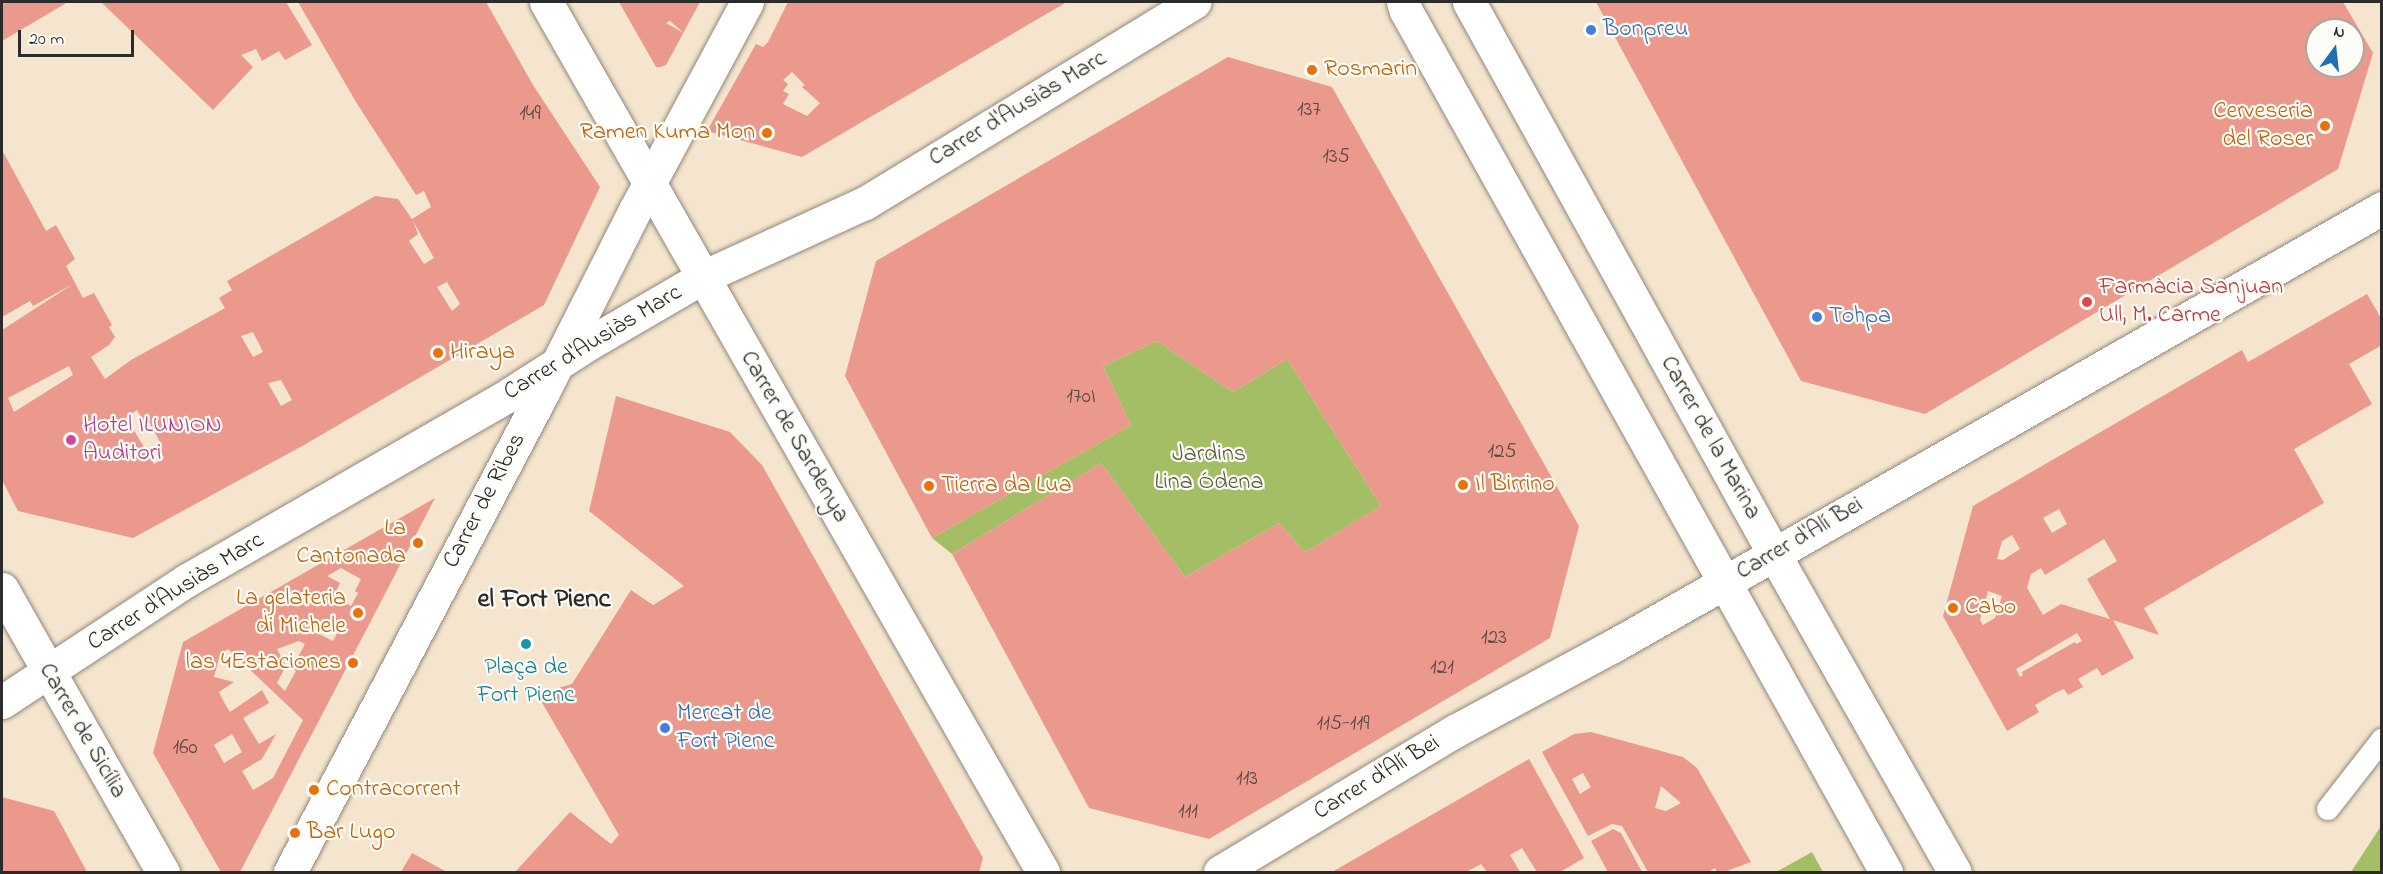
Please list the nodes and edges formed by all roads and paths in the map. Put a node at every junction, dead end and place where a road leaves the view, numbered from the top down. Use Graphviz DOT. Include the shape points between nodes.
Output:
graph roads {
  1 [pos="546,2"];
  2 [pos="747,2"];
  3 [pos="1194,2"];
  4 [pos="1403,2"];
  5 [pos="1469,2"];
  6 [pos="650,183"];
  7 [pos="2382,208"];
  8 [pos="703,277"];
  9 [pos="557,364"];
  10 [pos="1774,554"];
  11 [pos="1725,581"];
  12 [pos="2,589"];
  13 [pos="49,673"];
  14 [pos="2,702"];
  15 [pos="2382,740"];
  16 [pos="2328,809"];
  17 [pos="163,873"];
  18 [pos="290,873"];
  19 [pos="1043,873"];
  20 [pos="1220,873"];
  21 [pos="1886,873"];
  22 [pos="1955,873"];
  1 -- 6 [label="street, Carrer de Sardenya"];
  2 -- 6 [label="street, Carrer de Ribes"];
  3 -- 8 [label="street, Carrer d'Ausiàs Marc" via="865,203"];
  4 -- 11 [label="street"];
  5 -- 10 [label="street, Carrer de la Marina"];
  6 -- 8 [label="street, Carrer de Sardenya"];
  6 -- 9 [label="street, Carrer de Ribes"];
  7 -- 10 [label="street, Carrer d'Alí Bei"];
  8 -- 9 [label="street, Carrer d'Ausiàs Marc"];
  8 -- 19 [label="street, Carrer de Sardenya"];
  9 -- 13 [label="street, Carrer d'Ausiàs Marc" via="187,580"];
  9 -- 18 [label="street, Carrer de Ribes"];
  10 -- 11 [label="street, Carrer d'Alí Bei"];
  10 -- 22 [label="street, Carrer de la Marina"];
  11 -- 20 [label="street, Carrer d'Alí Bei" via="1455,732"];
  11 -- 21 [label="street"];
  12 -- 13 [label="street, Carrer de Sicília"];
  13 -- 14 [label="street, Carrer d'Ausiàs Marc"];
  13 -- 17 [label="street, Carrer de Sicília"];
  15 -- 16 [label="lane"];
}
